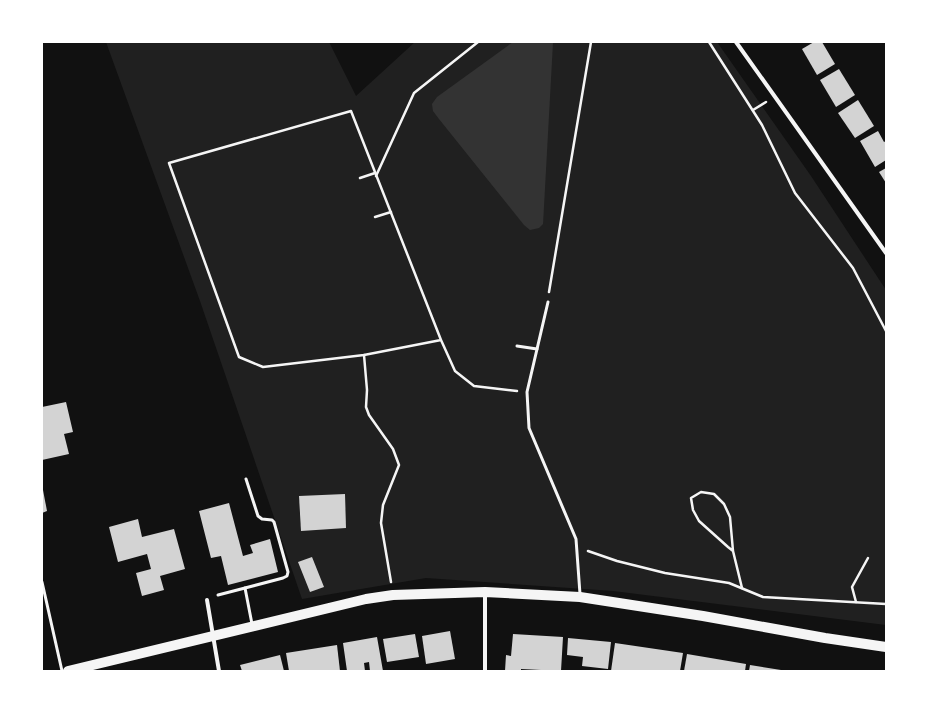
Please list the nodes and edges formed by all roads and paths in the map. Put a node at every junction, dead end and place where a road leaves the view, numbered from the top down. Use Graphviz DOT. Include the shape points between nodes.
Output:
graph roads {
  1 [pos="478,42"];
  2 [pos="591,42"];
  3 [pos="709,42"];
  4 [pos="736,42"];
  5 [pos="776,97"];
  6 [pos="753,110"];
  7 [pos="376,175"];
  8 [pos="360,178"];
  9 [pos="390,212"];
  10 [pos="375,217"];
  11 [pos="886,253"];
  12 [pos="548,302"];
  13 [pos="886,331"];
  14 [pos="441,340"];
  15 [pos="517,346"];
  16 [pos="537,349"];
  17 [pos="364,355"];
  18 [pos="527,392"];
  19 [pos="246,479"];
  20 [pos="577,547"];
  21 [pos="733,550"];
  22 [pos="868,558"];
  23 [pos="42,582"];
  24 [pos="245,588"];
  25 [pos="742,588"];
  26 [pos="485,592"];
  27 [pos="218,595"];
  28 [pos="393,595"];
  29 [pos="580,597"];
  30 [pos="207,600"];
  31 [pos="856,602"];
  32 [pos="886,604"];
  33 [pos="253,625"];
  34 [pos="214,635"];
  35 [pos="886,647"];
  36 [pos="62,671"];
  37 [pos="68,671"];
  38 [pos="219,671"];
  39 [pos="485,671"];
  1 -- 7 [label="path" via="414,93"];
  2 -- 12 [label="path"];
  3 -- 6 [label="path"];
  4 -- 5 [label="street"];
  5 -- 6 [label="path"];
  5 -- 11 [label="street"];
  6 -- 13 [label="path" via="795,193 854,268"];
  7 -- 8 [label="path"];
  7 -- 9 [label="path"];
  7 -- 17 [label="path" via="351,111 169,163 239,357 263,367"];
  9 -- 10 [label="path"];
  9 -- 14 [label="path"];
  12 -- 16 [label="lane"];
  14 -- 17 [label="path"];
  14 -- 18 [label="path" via="455,371 474,386"];
  15 -- 16 [label="lane"];
  16 -- 18 [label="lane"];
  17 -- 28 [label="path" via="366,407 369,416 393,449 399,465 383,505 381,523"];
  18 -- 20 [label="lane" via="529,428 576,539"];
  19 -- 24 [label="lane" via="258,516 274,522 288,572 283,578"];
  20 -- 25 [label="path" via="617,561 665,573 729,583"];
  20 -- 29 [label="lane"];
  21 -- 21 [label="path" via="730,517 724,504 714,494 701,492 692,498 693,510 700,520"];
  21 -- 25 [label="path"];
  22 -- 31 [label="path" via="852,587"];
  23 -- 36 [label="lane"];
  24 -- 27 [label="lane"];
  24 -- 33 [label="lane"];
  25 -- 31 [label="path" via="763,597"];
  26 -- 28 [label="main road"];
  26 -- 29 [label="main road"];
  26 -- 39 [label="street"];
  28 -- 33 [label="main road" via="366,598"];
  29 -- 35 [label="main road"];
  30 -- 34 [label="street"];
  31 -- 32 [label="path"];
  33 -- 34 [label="main road"];
  34 -- 37 [label="main road"];
  34 -- 38 [label="street"];
}
